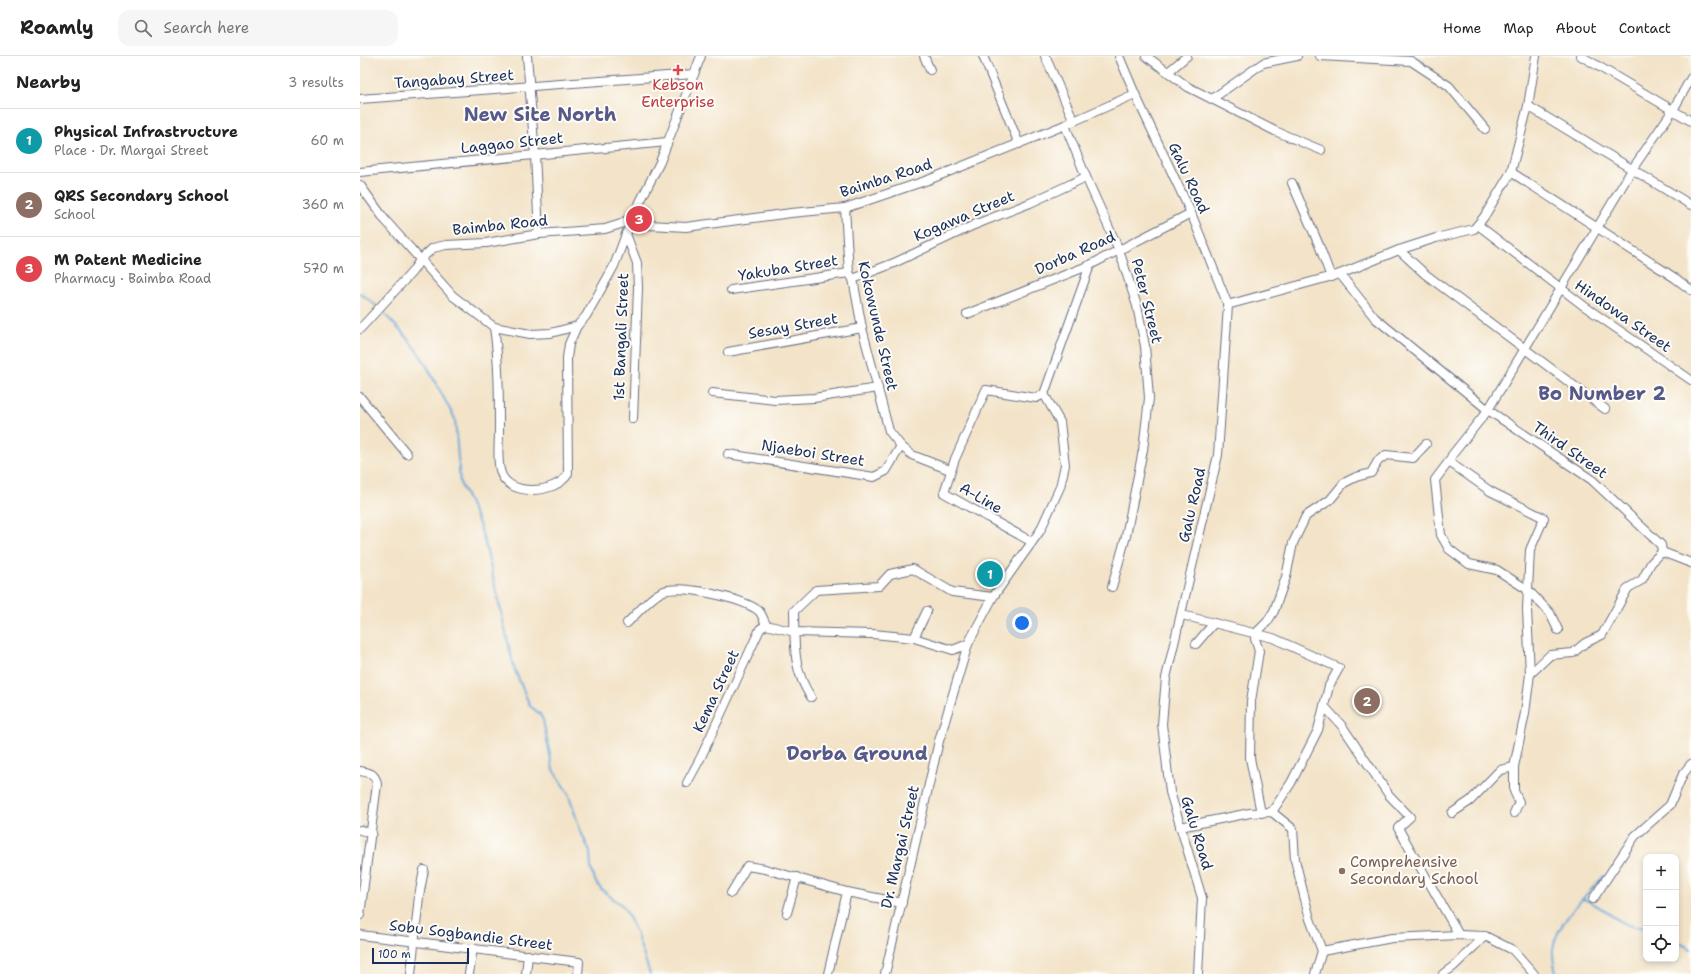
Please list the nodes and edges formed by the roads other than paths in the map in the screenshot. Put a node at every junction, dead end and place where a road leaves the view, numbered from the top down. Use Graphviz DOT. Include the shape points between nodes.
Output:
graph roads {
  1 [pos="527,56"];
  2 [pos="701,56"];
  3 [pos="924,56"];
  4 [pos="983,56"];
  5 [pos="1045,56"];
  6 [pos="1119,56"];
  7 [pos="1146,56"];
  8 [pos="1187,56"];
  9 [pos="1297,56"];
  10 [pos="1320,56"];
  11 [pos="1536,56"];
  12 [pos="1581,56"];
  13 [pos="1366,57"];
  14 [pos="930,70"];
  15 [pos="1168,72"];
  16 [pos="694,74"];
  17 [pos="1691,78"];
  18 [pos="529,87"];
  19 [pos="1135,94"];
  20 [pos="360,99"];
  21 [pos="1212,99"];
  22 [pos="1528,106"];
  23 [pos="1673,110"];
  24 [pos="1074,121"];
  25 [pos="1691,122"];
  26 [pos="1065,125"];
  27 [pos="1485,129"];
  28 [pos="667,142"];
  29 [pos="1018,144"];
  30 [pos="1321,150"];
  31 [pos="535,155"];
  32 [pos="1633,168"];
  33 [pos="360,172"];
  34 [pos="1511,172"];
  35 [pos="1086,177"];
  36 [pos="1292,183"];
  37 [pos="360,185"];
  38 [pos="1691,205"];
  39 [pos="845,208"];
  40 [pos="1191,212"];
  41 [pos="632,220"];
  42 [pos="1478,225"];
  43 [pos="1598,228"];
  44 [pos="539,234"];
  45 [pos="626,234"];
  46 [pos="1119,250"];
  47 [pos="1399,250"];
  48 [pos="420,260"];
  49 [pos="1090,265"];
  50 [pos="1340,274"];
  51 [pos="851,276"];
  52 [pos="1331,276"];
  53 [pos="1561,288"];
  54 [pos="731,290"];
  55 [pos="1691,290"];
  56 [pos="1227,305"];
  57 [pos="967,314"];
  58 [pos="577,326"];
  59 [pos="494,327"];
  60 [pos="862,328"];
  61 [pos="360,329"];
  62 [pos="1525,347"];
  63 [pos="728,352"];
  64 [pos="1691,380"];
  65 [pos="878,388"];
  66 [pos="712,393"];
  67 [pos="1044,394"];
  68 [pos="360,397"];
  69 [pos="1605,409"];
  70 [pos="1488,410"];
  71 [pos="633,420"];
  72 [pos="1426,444"];
  73 [pos="901,446"];
  74 [pos="407,454"];
  75 [pos="728,454"];
  76 [pos="1450,460"];
  77 [pos="950,470"];
  78 [pos="1032,542"];
  79 [pos="1662,552"];
  80 [pos="1691,562"];
  81 [pos="1112,587"];
  82 [pos="1528,590"];
  83 [pos="993,597"];
  84 [pos="927,610"];
  85 [pos="1182,615"];
  86 [pos="627,623"];
  87 [pos="1214,623"];
  88 [pos="766,625"];
  89 [pos="1558,630"];
  90 [pos="795,632"];
  91 [pos="1256,633"];
  92 [pos="914,638"];
  93 [pos="968,644"];
  94 [pos="1196,644"];
  95 [pos="1530,674"];
  96 [pos="811,697"];
  97 [pos="1324,706"];
  98 [pos="1691,764"];
  99 [pos="1514,767"];
  100 [pos="360,771"];
  101 [pos="687,782"];
  102 [pos="1272,812"];
  103 [pos="1261,813"];
  104 [pos="1452,813"];
  105 [pos="1514,813"];
  106 [pos="1180,827"];
  107 [pos="360,830"];
  108 [pos="372,833"];
  109 [pos="424,870"];
  110 [pos="797,877"];
  111 [pos="363,880"];
  112 [pos="847,892"];
  113 [pos="731,893"];
  114 [pos="1593,899"];
  115 [pos="902,903"];
  116 [pos="787,914"];
  117 [pos="360,915"];
  118 [pos="360,935"];
  119 [pos="1459,935"];
  120 [pos="1485,936"];
  121 [pos="415,942"];
  122 [pos="473,948"];
  123 [pos="1322,951"];
  124 [pos="528,955"];
  125 [pos="411,974"];
  126 [pos="469,974"];
  127 [pos="526,974"];
  128 [pos="578,974"];
  129 [pos="828,974"];
  130 [pos="885,974"];
  131 [pos="1198,974"];
  132 [pos="1315,974"];
  133 [pos="1443,974"];
  134 [pos="1534,974"];
  1 -- 18 [label="street"];
  2 -- 16 [label="street"];
  3 -- 14 [label="street"];
  4 -- 29 [label="street"];
  5 -- 24 [label="street"];
  6 -- 19 [label="street, Galu Road"];
  7 -- 15 [label="street"];
  8 -- 15 [label="street"];
  9 -- 21 [label="street" via="1263,63"];
  10 -- 13 [label="street"];
  11 -- 22 [label="street"];
  12 -- 23 [label="street"];
  13 -- 27 [label="street" via="1411,61 1448,86"];
  15 -- 21 [label="street" via="1188,87"];
  16 -- 18 [label="street, Tangabay Street"];
  16 -- 28 [label="street"];
  17 -- 23 [label="street"];
  18 -- 20 [label="street, Tangabay Street"];
  18 -- 31 [label="street"];
  19 -- 24 [label="street, Baimba Road"];
  19 -- 40 [label="street, Galu Road"];
  21 -- 30 [label="street" via="1275,131"];
  22 -- 32 [label="street"];
  22 -- 34 [label="street"];
  23 -- 25 [label="street"];
  23 -- 32 [label="street"];
  24 -- 26 [label="street, Baimba Road"];
  26 -- 29 [label="street, Baimba Road"];
  26 -- 35 [label="street, Peter Street"];
  28 -- 31 [label="street, Laggao Street"];
  28 -- 41 [label="street" via="654,176"];
  29 -- 39 [label="street, Baimba Road" via="928,180"];
  31 -- 33 [label="street, Laggao Street"];
  31 -- 44 [label="street"];
  32 -- 38 [label="street"];
  32 -- 43 [label="street"];
  34 -- 42 [label="street"];
  34 -- 43 [label="street"];
  35 -- 46 [label="street, Peter Street"];
  35 -- 51 [label="street, Kogawa Street" via="894,263"];
  36 -- 52 [label="street"];
  37 -- 48 [label="street"];
  39 -- 41 [label="street, Baimba Road" via="686,228"];
  39 -- 51 [label="street, Kokowunde Street"];
  40 -- 46 [label="street, Dorba Road"];
  40 -- 56 [label="street, Galu Road"];
  41 -- 44 [label="street, Baimba Road" via="605,229"];
  41 -- 45 [label="street"];
  42 -- 47 [label="street" via="1474,229"];
  42 -- 53 [label="street, Hindowa Street"];
  43 -- 53 [label="street"];
  43 -- 55 [label="street"];
  44 -- 48 [label="street, Baimba Road" via="486,243 446,245 433,248"];
  45 -- 58 [label="street" via="614,266 586,316"];
  45 -- 71 [label="street, 1st Bangali Street" via="637,263 638,275"];
  46 -- 49 [label="street, Dorba Road"];
  46 -- 81 [label="street, Peter Street" via="1137,306 1145,346 1149,398 1143,450 1126,536"];
  47 -- 50 [label="street"];
  47 -- 62 [label="street" via="1425,274"];
  48 -- 59 [label="street" via="453,296"];
  48 -- 61 [label="street, Baimba Road"];
  49 -- 57 [label="street, Dorba Road"];
  49 -- 67 [label="street"];
  50 -- 52 [label="street"];
  50 -- 70 [label="street, Third Street" via="1375,318"];
  51 -- 54 [label="street, Yakuba Street"];
  51 -- 60 [label="street, Kokowunde Street"];
  52 -- 56 [label="street"];
  53 -- 62 [label="street"];
  53 -- 64 [label="street, Hindowa Street"];
  56 -- 85 [label="street, Galu Road" via="1218,455"];
  58 -- 59 [label="street" via="551,333 530,334"];
  58 -- 59 [label="street" via="569,344 567,358 568,474 565,479 541,491 511,485 503,479 500,471 497,348"];
  60 -- 63 [label="street, Sesay Street"];
  60 -- 65 [label="street, Kokowunde Street"];
  62 -- 69 [label="street"];
  62 -- 70 [label="street"];
  65 -- 66 [label="street" via="814,398 776,400"];
  65 -- 73 [label="street, Kokowunde Street" via="890,432"];
  67 -- 77 [label="street" via="1036,398 986,390"];
  67 -- 78 [label="street, Dr. Margai Street" via="1060,422 1065,465 1060,487 1040,531"];
  68 -- 74 [label="street"];
  70 -- 76 [label="street"];
  70 -- 79 [label="street, Third Street" via="1592,480 1661,545"];
  72 -- 91 [label="street" via="1413,458 1386,455 1378,461 1371,473 1344,483 1330,500 1306,516 1293,543 1286,577 1274,611"];
  73 -- 75 [label="street, Njaeboi Street" via="886,471 874,477"];
  73 -- 77 [label="street, A-Line" via="912,455"];
  76 -- 82 [label="street" via="1490,491 1544,518 1530,550"];
  76 -- 82 [label="street" via="1435,480 1441,535 1449,549 1469,564 1497,570"];
  77 -- 78 [label="street, A-Line" via="944,493"];
  78 -- 83 [label="street, Dr. Margai Street"];
  79 -- 80 [label="street"];
  79 -- 95 [label="street" via="1642,580 1628,588 1602,635 1585,643 1573,653 1550,655"];
  82 -- 89 [label="street" via="1550,613"];
  82 -- 95 [label="street"];
  83 -- 90 [label="street" via="952,592 912,569 890,574 879,586 816,590 794,611"];
  83 -- 93 [label="street, Dr. Margai Street"];
  84 -- 92 [label="street"];
  85 -- 87 [label="street"];
  85 -- 106 [label="street, Galu Road" via="1166,678 1162,724 1170,792"];
  86 -- 88 [label="street" via="662,592 675,588 694,590 740,602 759,612"];
  87 -- 91 [label="street"];
  87 -- 94 [label="street"];
  88 -- 90 [label="street"];
  88 -- 101 [label="street, Kema Street" via="760,629"];
  90 -- 92 [label="street"];
  90 -- 96 [label="street" via="796,662 802,684"];
  91 -- 97 [label="street" via="1339,668 1329,686"];
  91 -- 103 [label="street" via="1259,651 1251,700 1250,758"];
  92 -- 93 [label="street" via="954,650"];
  93 -- 115 [label="street, Dr. Margai Street" via="940,741"];
  95 -- 99 [label="street"];
  97 -- 102 [label="street" via="1318,730 1291,783"];
  97 -- 119 [label="street" via="1342,726 1389,795 1410,817 1398,828"];
  98 -- 114 [label="street" via="1683,774 1670,805 1635,836"];
  99 -- 104 [label="street" via="1500,770 1470,801"];
  99 -- 105 [label="street" via="1514,791 1519,802"];
  100 -- 108 [label="street" via="372,773 376,777"];
  102 -- 103 [label="street"];
  102 -- 123 [label="street" via="1293,829 1295,860 1310,919"];
  103 -- 106 [label="street"];
  106 -- 131 [label="street, Galu Road" via="1202,898"];
  107 -- 108 [label="street"];
  108 -- 111 [label="street"];
  109 -- 121 [label="street"];
  110 -- 112 [label="street"];
  110 -- 113 [label="street" via="747,866"];
  110 -- 116 [label="street"];
  111 -- 117 [label="street"];
  112 -- 115 [label="street"];
  112 -- 129 [label="street"];
  115 -- 130 [label="street, Dr. Margai Street"];
  118 -- 121 [label="street, Sobu Sogbandie Street"];
  119 -- 120 [label="street"];
  119 -- 123 [label="street" via="1392,938"];
  120 -- 133 [label="street"];
  120 -- 134 [label="street" via="1513,950"];
  121 -- 122 [label="street, Sobu Sogbandie Street"];
  121 -- 125 [label="street"];
  122 -- 124 [label="street, Sobu Sogbandie Street"];
  122 -- 126 [label="street"];
  123 -- 132 [label="street"];
  124 -- 127 [label="street"];
  124 -- 128 [label="street, Sobu Sogbandie Street" via="579,962"];
}
